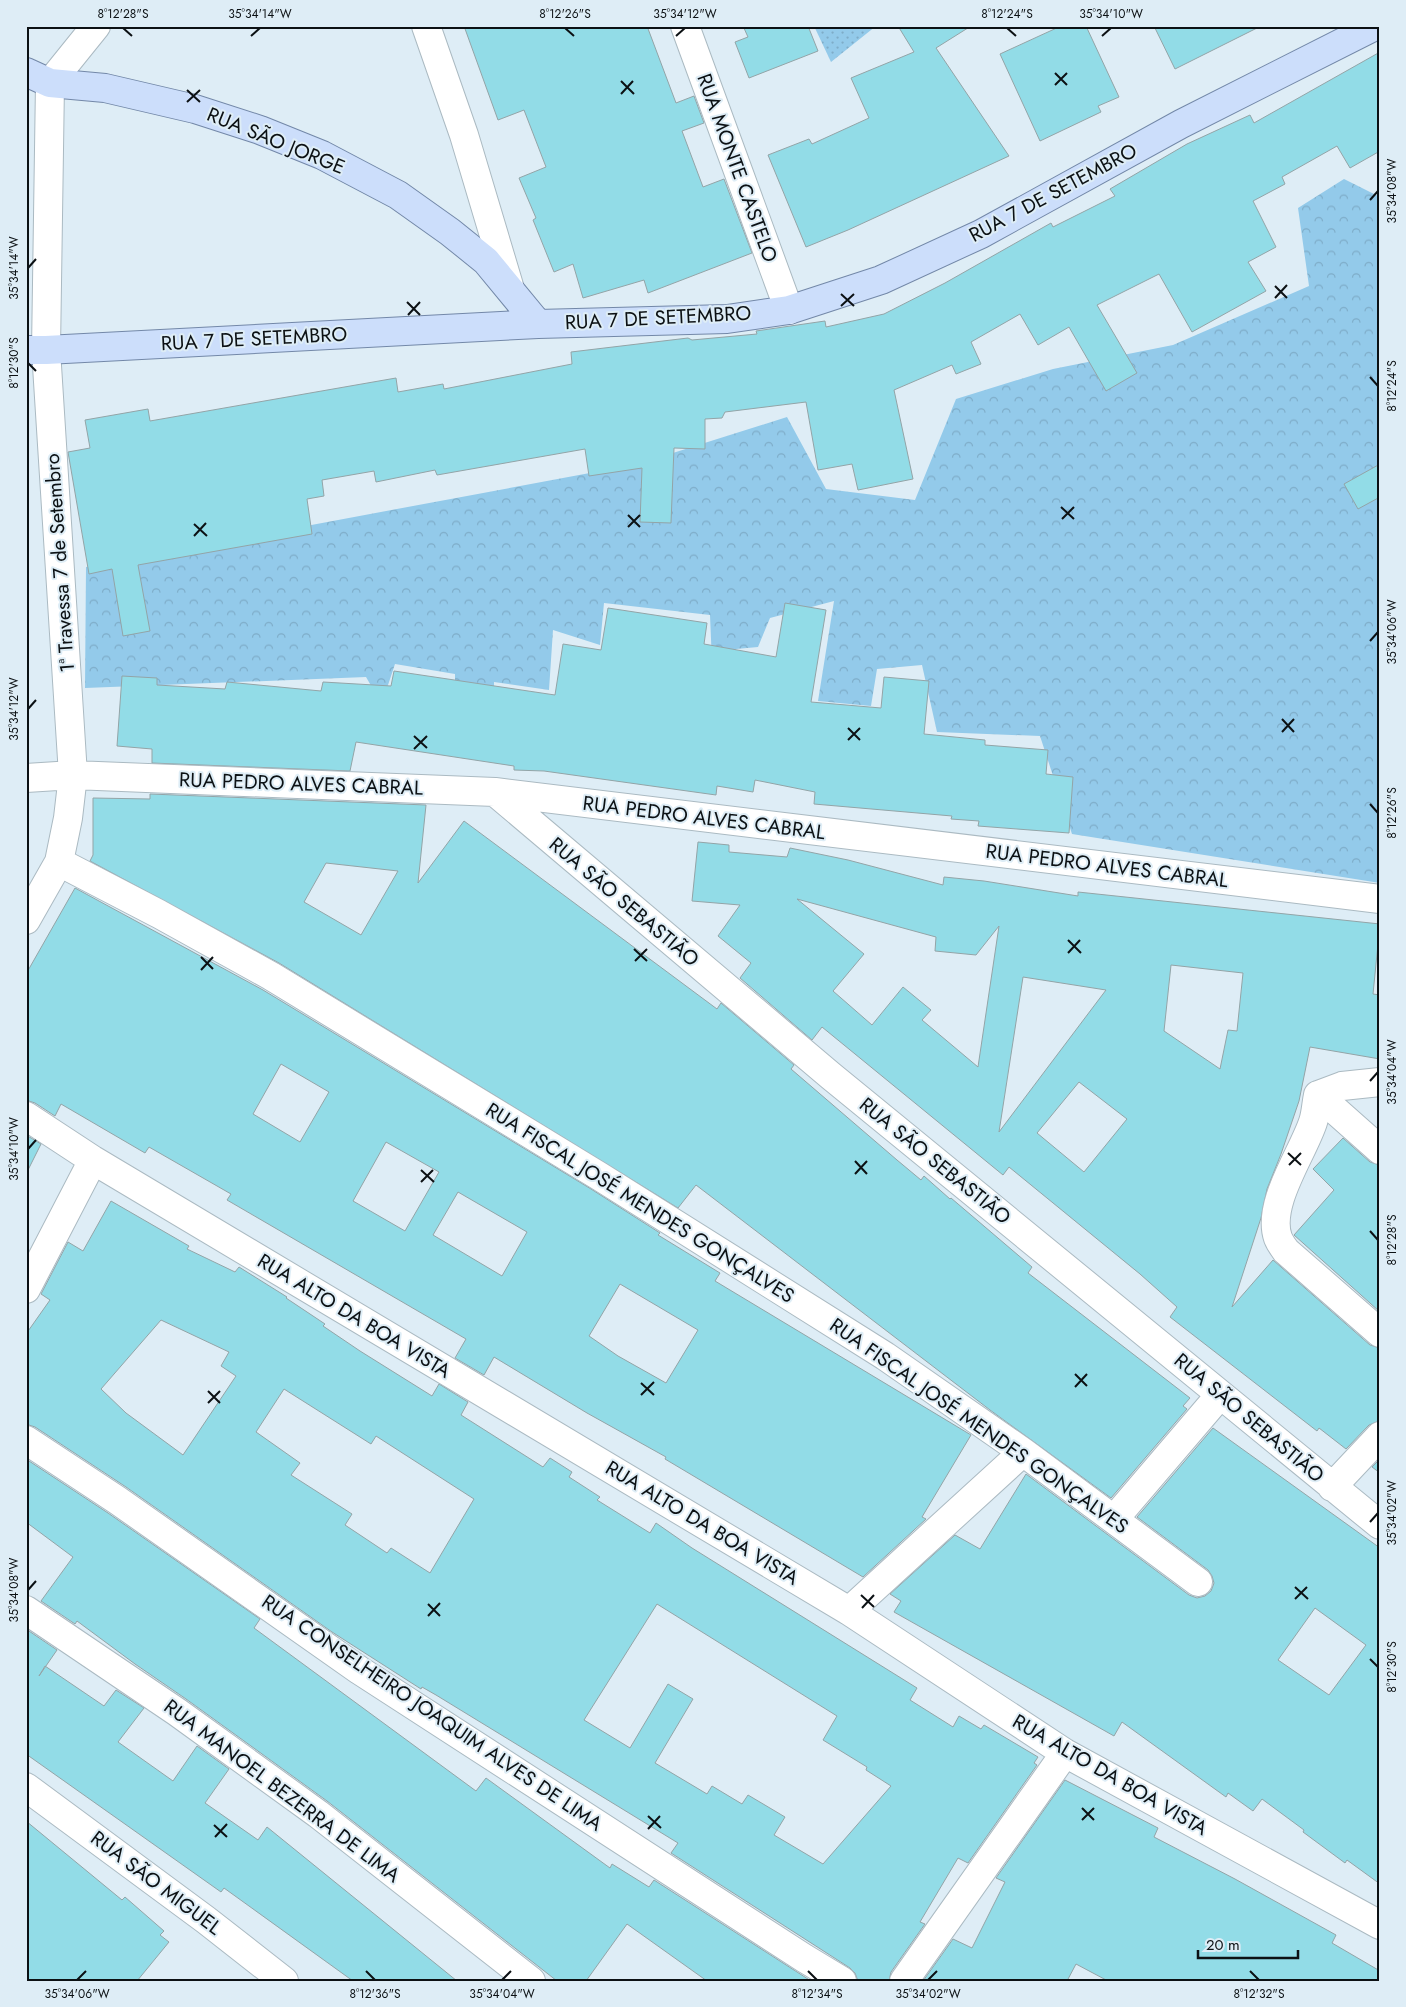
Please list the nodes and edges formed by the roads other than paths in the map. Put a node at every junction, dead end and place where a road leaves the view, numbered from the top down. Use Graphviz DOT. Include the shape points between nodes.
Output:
graph roads {
  1 [pos="96,26"];
  2 [pos="426,26"];
  3 [pos="685,26"];
  4 [pos="1375,26"];
  5 [pos="38,77"];
  6 [pos="510,289"];
  7 [pos="789,310"];
  8 [pos="538,324"];
  9 [pos="36,350"];
  10 [pos="73,775"];
  11 [pos="26,778"];
  12 [pos="495,792"];
  13 [pos="59,862"];
  14 [pos="1380,899"];
  15 [pos="26,920"];
  16 [pos="1380,1082"];
  17 [pos="1318,1095"];
  18 [pos="26,1116"];
  19 [pos="1380,1150"];
  20 [pos="93,1160"];
  21 [pos="26,1289"];
  22 [pos="1380,1333"];
  23 [pos="1220,1395"];
  24 [pos="1380,1436"];
  25 [pos="26,1440"];
  26 [pos="1023,1452"];
  27 [pos="1332,1487"];
  28 [pos="1115,1518"];
  29 [pos="1380,1524"];
  30 [pos="1198,1582"];
  31 [pos="26,1610"];
  32 [pos="849,1611"];
  33 [pos="1065,1753"];
  34 [pos="26,1787"];
  35 [pos="1380,1925"];
  36 [pos="284,1981"];
  37 [pos="531,1981"];
  38 [pos="842,1981"];
  39 [pos="904,1981"];
  1 -- 5 [label="street"];
  2 -- 6 [label="street" via="464,135"];
  3 -- 7 [label="street, RUA MONTE CASTELO"];
  4 -- 7 [label="main road, RUA 7 DE SETEMBRO" via="1181,124 981,234 880,280"];
  5 -- 6 [label="main road, RUA SÃO JORGE" via="196,109 322,155 398,195 450,232 486,261"];
  5 -- 9 [label="street, 1ª Travessa 7 de Setembro"];
  6 -- 8 [label="main road, RUA SÃO JORGE"];
  7 -- 8 [label="main road, RUA 7 DE SETEMBRO" via="727,319"];
  8 -- 9 [label="main road, RUA 7 DE SETEMBRO"];
  9 -- 10 [label="street, 1ª Travessa 7 de Setembro"];
  10 -- 11 [label="street, RUA PEDRO ALVES CABRAL"];
  10 -- 12 [label="street, RUA PEDRO ALVES CABRAL"];
  10 -- 13 [label="street, 1ª Travessa 7 de Setembro"];
  12 -- 14 [label="street, RUA PEDRO ALVES CABRAL"];
  12 -- 23 [label="street, RUA SÃO SEBASTIÃO" via="831,1076"];
  13 -- 15 [label="street, 1ª Travessa 7 de Setembro"];
  13 -- 26 [label="street, RUA FISCAL JOSÉ MENDES GONÇALVES" via="271,976 434,1075 885,1356"];
  16 -- 17 [label="street" via="1342,1086"];
  17 -- 19 [label="street"];
  17 -- 22 [label="street" via="1313,1122 1288,1176 1278,1210 1275,1224 1278,1239 1286,1251"];
  18 -- 20 [label="street, RUA ALTO DA BOA VISTA"];
  20 -- 21 [label="street"];
  20 -- 32 [label="street, RUA ALTO DA BOA VISTA"];
  23 -- 27 [label="street, RUA SÃO SEBASTIÃO"];
  23 -- 28 [label="street"];
  24 -- 27 [label="street"];
  25 -- 38 [label="street, RUA CONSELHEIRO JOAQUIM ALVES DE LIMA" via="125,1505 359,1670"];
  26 -- 28 [label="street, RUA FISCAL JOSÉ MENDES GONÇALVES"];
  26 -- 32 [label="street"];
  27 -- 29 [label="street, RUA SÃO SEBASTIÃO"];
  28 -- 30 [label="street, RUA FISCAL JOSÉ MENDES GONÇALVES"];
  31 -- 37 [label="street, RUA MANOEL BEZERRA DE LIMA" via="177,1712 318,1814"];
  32 -- 33 [label="street, RUA ALTO DA BOA VISTA"];
  33 -- 35 [label="street, RUA ALTO DA BOA VISTA"];
  33 -- 39 [label="street"];
  34 -- 36 [label="street, RUA SÃO MIGUEL"];
}
